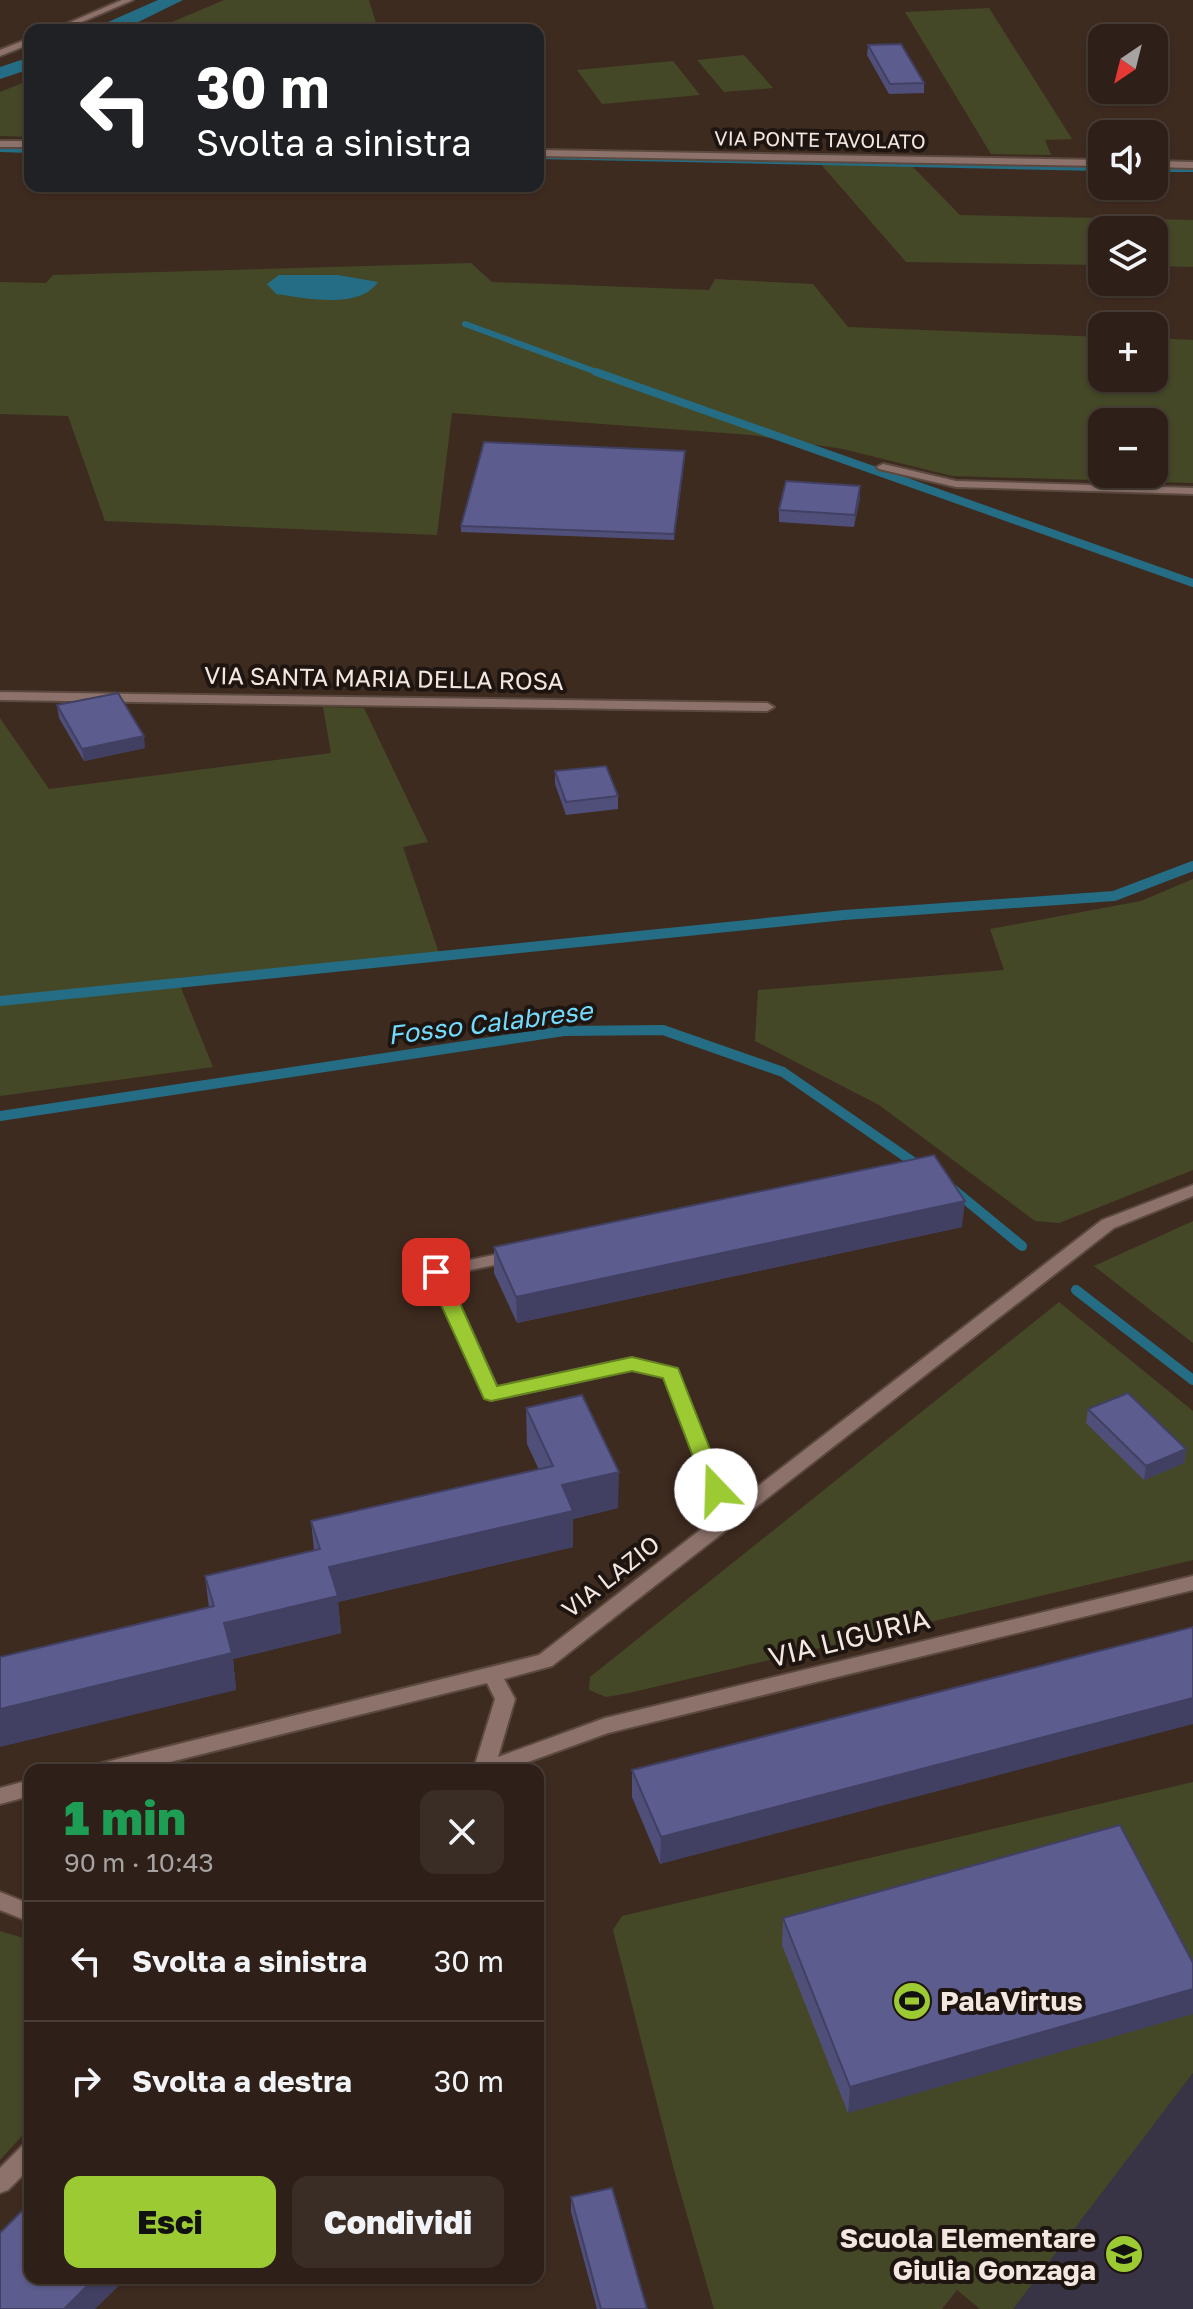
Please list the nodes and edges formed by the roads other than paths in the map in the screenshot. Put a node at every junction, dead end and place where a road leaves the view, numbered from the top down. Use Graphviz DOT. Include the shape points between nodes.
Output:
graph roads {
  1 [pos="129,0"];
  2 [pos="71,24"];
  3 [pos="24,43"];
  4 [pos="0,53"];
  5 [pos="0,144"];
  6 [pos="24,144"];
  7 [pos="544,153"];
  8 [pos="1088,163"];
  9 [pos="1168,164"];
  10 [pos="1193,165"];
  11 [pos="883,467"];
  12 [pos="1193,491"];
  13 [pos="0,696"];
  14 [pos="767,707"];
  15 [pos="1193,1190"];
  16 [pos="528,1252"];
  17 [pos="727,1519"];
  18 [pos="1193,1583"];
  19 [pos="493,1676"];
  20 [pos="131,1764"];
  21 [pos="485,1764"];
  22 [pos="501,1764"];
  23 [pos="24,1790"];
  24 [pos="0,1796"];
  25 [pos="0,1901"];
  26 [pos="24,1911"];
  27 [pos="24,2159"];
  28 [pos="0,2183"];
  1 -- 2 [label="street"];
  3 -- 4 [label="street"];
  5 -- 6 [label="street"];
  7 -- 8 [label="street, VIA PONTE TAVOLATO"];
  9 -- 10 [label="street"];
  11 -- 12 [label="street" via="956,484"];
  13 -- 14 [label="street, VIA SANTA MARIA DELLA ROSA"];
  15 -- 17 [label="street, VIA LAZIO" via="1108,1224"];
  16 -- 17 [label="street" via="436,1272 491,1394 632,1364 671,1373"];
  17 -- 19 [label="street, VIA LAZIO" via="545,1661"];
  18 -- 22 [label="street, VIA LIGURIA" via="605,1726"];
  19 -- 20 [label="street, VIA LAZIO"];
  19 -- 21 [label="street" via="505,1699"];
  23 -- 24 [label="street"];
  25 -- 26 [label="street"];
  27 -- 28 [label="street"];
}
